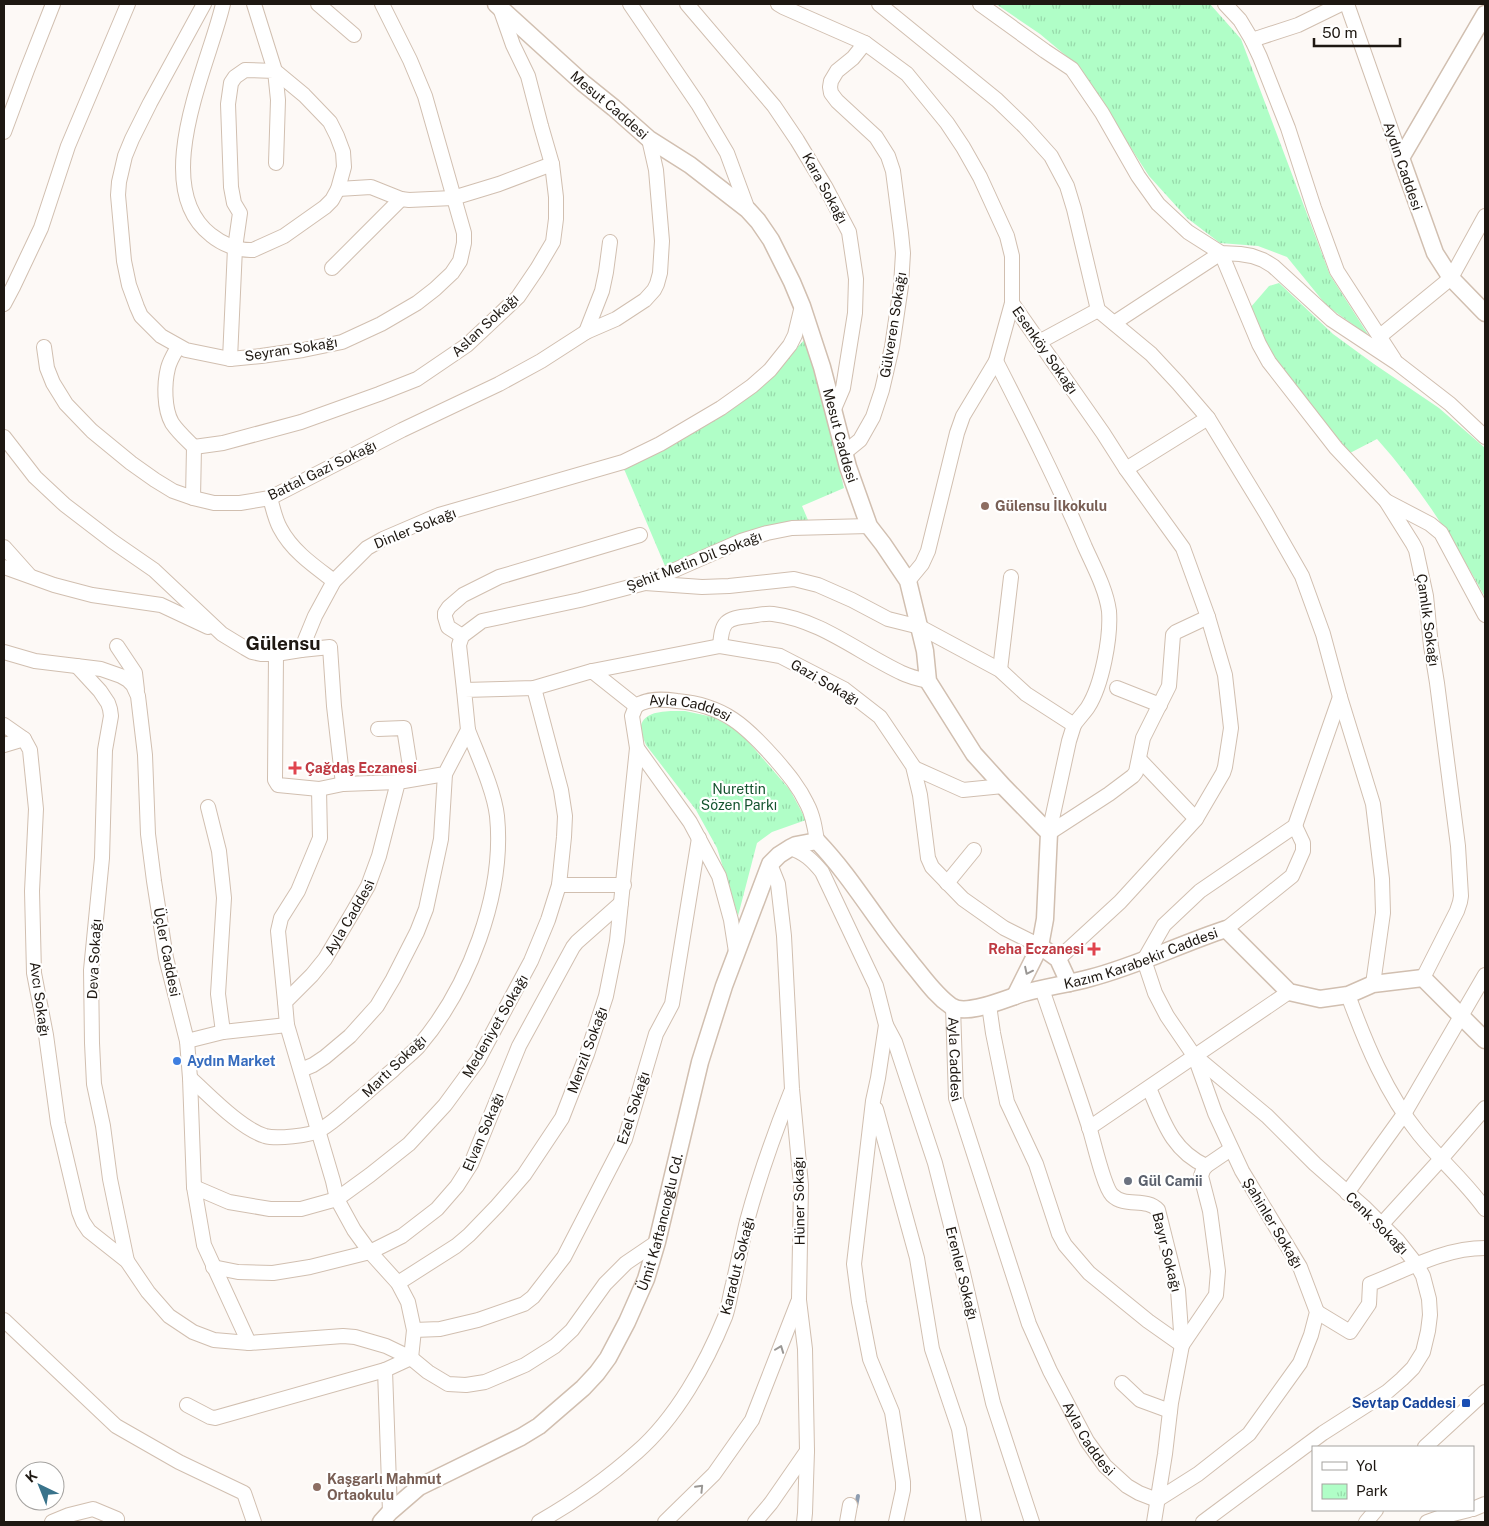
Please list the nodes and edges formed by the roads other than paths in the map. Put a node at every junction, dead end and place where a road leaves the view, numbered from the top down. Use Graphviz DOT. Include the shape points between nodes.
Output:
graph roads {
  1 [pos="53,4"];
  2 [pos="128,4"];
  3 [pos="204,4"];
  4 [pos="223,4"];
  5 [pos="254,4"];
  6 [pos="318,4"];
  7 [pos="382,4"];
  8 [pos="630,4"];
  9 [pos="687,4"];
  10 [pos="778,4"];
  11 [pos="879,4"];
  12 [pos="980,4"];
  13 [pos="1225,4"];
  14 [pos="1341,4"];
  15 [pos="1347,4"];
  16 [pos="498,6"];
  17 [pos="1485,14"];
  18 [pos="354,35"];
  19 [pos="1252,40"];
  20 [pos="865,43"];
  21 [pos="275,71"];
  22 [pos="4,132"];
  23 [pos="649,139"];
  24 [pos="1401,158"];
  25 [pos="276,164"];
  26 [pos="552,164"];
  27 [pos="338,189"];
  28 [pos="453,198"];
  29 [pos="401,199"];
  30 [pos="748,210"];
  31 [pos="1485,216"];
  32 [pos="610,242"];
  33 [pos="235,248"];
  34 [pos="1221,253"];
  35 [pos="332,268"];
  36 [pos="1451,278"];
  37 [pos="1012,303"];
  38 [pos="4,304"];
  39 [pos="802,306"];
  40 [pos="1098,310"];
  41 [pos="1485,313"];
  42 [pos="1114,323"];
  43 [pos="586,332"];
  44 [pos="1379,337"];
  45 [pos="1039,342"];
  46 [pos="44,347"];
  47 [pos="178,347"];
  48 [pos="230,359"];
  49 [pos="996,361"];
  50 [pos="1397,363"];
  51 [pos="834,409"];
  52 [pos="1208,418"];
  53 [pos="4,437"];
  54 [pos="1485,437"];
  55 [pos="194,447"];
  56 [pos="844,453"];
  57 [pos="1126,469"];
  58 [pos="193,498"];
  59 [pos="270,498"];
  60 [pos="1386,501"];
  61 [pos="869,526"];
  62 [pos="640,535"];
  63 [pos="4,547"];
  64 [pos="4,567"];
  65 [pos="31,577"];
  66 [pos="1010,577"];
  67 [pos="334,581"];
  68 [pos="908,581"];
  69 [pos="645,583"];
  70 [pos="1485,615"];
  71 [pos="1208,617"];
  72 [pos="920,627"];
  73 [pos="222,634"];
  74 [pos="462,636"];
  75 [pos="117,646"];
  76 [pos="720,646"];
  77 [pos="301,650"];
  78 [pos="4,652"];
  79 [pos="276,654"];
  80 [pos="77,666"];
  81 [pos="1000,670"];
  82 [pos="592,672"];
  83 [pos="928,681"];
  84 [pos="534,688"];
  85 [pos="1117,688"];
  86 [pos="464,690"];
  87 [pos="138,696"];
  88 [pos="1340,697"];
  89 [pos="1160,705"];
  90 [pos="636,706"];
  91 [pos="4,725"];
  92 [pos="1074,725"];
  93 [pos="378,729"];
  94 [pos="468,730"];
  95 [pos="24,739"];
  96 [pos="4,745"];
  97 [pos="637,748"];
  98 [pos="1139,759"];
  99 [pos="914,768"];
  100 [pos="445,774"];
  101 [pos="405,780"];
  102 [pos="342,784"];
  103 [pos="1003,786"];
  104 [pos="319,789"];
  105 [pos="208,807"];
  106 [pos="1196,819"];
  107 [pos="1295,826"];
  108 [pos="1049,833"];
  109 [pos="699,838"];
  110 [pos="817,841"];
  111 [pos="790,848"];
  112 [pos="974,850"];
  113 [pos="770,864"];
  114 [pos="947,883"];
  115 [pos="624,884"];
  116 [pos="559,885"];
  117 [pos="621,903"];
  118 [pos="1226,929"];
  119 [pos="1040,946"];
  120 [pos="736,952"];
  121 [pos="1058,959"];
  122 [pos="1144,960"];
  123 [pos="1485,975"];
  124 [pos="1422,978"];
  125 [pos="1069,983"];
  126 [pos="1373,984"];
  127 [pos="1042,989"];
  128 [pos="1289,992"];
  129 [pos="1348,995"];
  130 [pos="1015,996"];
  131 [pos="285,1002"];
  132 [pos="989,1005"];
  133 [pos="953,1008"];
  134 [pos="1462,1016"];
  135 [pos="287,1025"];
  136 [pos="886,1025"];
  137 [pos="223,1032"];
  138 [pos="1485,1040"];
  139 [pos="187,1041"];
  140 [pos="1195,1057"];
  141 [pos="301,1070"];
  142 [pos="190,1078"];
  143 [pos="1148,1088"];
  144 [pos="792,1089"];
  145 [pos="873,1101"];
  146 [pos="1485,1108"];
  147 [pos="1404,1114"];
  148 [pos="1089,1128"];
  149 [pos="319,1132"];
  150 [pos="1231,1149"];
  151 [pos="1441,1159"];
  152 [pos="1206,1166"];
  153 [pos="194,1188"];
  154 [pos="1347,1193"];
  155 [pos="337,1199"];
  156 [pos="1485,1209"];
  157 [pos="1381,1225"];
  158 [pos="657,1242"];
  159 [pos="1485,1248"];
  160 [pos="370,1252"];
  161 [pos="126,1261"];
  162 [pos="1417,1265"];
  163 [pos="213,1267"];
  164 [pos="398,1283"];
  165 [pos="799,1300"];
  166 [pos="1317,1312"];
  167 [pos="4,1320"];
  168 [pos="414,1330"];
  169 [pos="250,1344"];
  170 [pos="1182,1345"];
  171 [pos="411,1358"];
  172 [pos="384,1370"];
  173 [pos="1122,1383"];
  174 [pos="1485,1392"];
  175 [pos="187,1405"];
  176 [pos="1170,1411"];
  177 [pos="1426,1446"];
  178 [pos="806,1450"];
  179 [pos="1157,1500"];
  180 [pos="850,1505"];
  181 [pos="1375,1511"];
  182 [pos="1467,1511"];
  183 [pos="386,1517"];
  184 [pos="118,1519"];
  185 [pos="1455,1519"];
  186 [pos="52,1522"];
  187 [pos="254,1522"];
  188 [pos="539,1522"];
  189 [pos="665,1522"];
  190 [pos="755,1522"];
  191 [pos="804,1522"];
  192 [pos="847,1522"];
  193 [pos="896,1522"];
  194 [pos="974,1522"];
  195 [pos="1032,1522"];
  196 [pos="1154,1522"];
  197 [pos="1203,1522"];
  198 [pos="1366,1522"];
  199 [pos="1427,1522"];
  1 -- 22 [label="street"];
  2 -- 38 [label="street" via="68,146 41,228"];
  3 -- 47 [label="street, Seyran Sokağı" via="132,139 118,189 124,261 137,307 154,330"];
  4 -- 33 [label="street" via="198,85 182,172 188,205 193,214 220,242"];
  5 -- 21 [label="street"];
  6 -- 18 [label="street"];
  7 -- 28 [label="street, Seyran Sokağı" via="425,96"];
  8 -- 30 [label="street" via="727,153"];
  9 -- 51 [label="street, Kara Sokağı" via="774,106 826,188 848,230 856,279 855,313 843,388"];
  10 -- 20 [label="street, Esenköy Sokağı"];
  11 -- 40 [label="street" via="997,100 1052,156 1074,209"];
  12 -- 34 [label="street" via="1072,69 1158,204 1188,232"];
  13 -- 19 [label="street"];
  14 -- 19 [label="street" via="1298,25"];
  15 -- 24 [label="street, Aydın Caddesi"];
  16 -- 23 [label="street, Mesut Caddesi"];
  16 -- 26 [label="street, Aslan Sokağı" via="528,76"];
  17 -- 24 [label="street"];
  19 -- 44 [label="street" via="1288,128 1337,271"];
  20 -- 37 [label="street, Esenköy Sokağı" via="903,70 918,87 952,131 980,177 1010,245"];
  20 -- 56 [label="street, Gülveren Sokağı" via="837,71 831,81 831,93 876,137 888,156 893,171 903,253 892,347 882,390 873,417 860,440"];
  21 -- 25 [label="street" via="278,100"];
  21 -- 27 [label="street" via="304,95 330,122 338,136 344,167"];
  21 -- 33 [label="street" via="245,70 231,83 228,104 231,187 240,213"];
  23 -- 30 [label="street, Mesut Caddesi" via="690,165"];
  23 -- 43 [label="street, Battal Gazi Sokağı" via="662,226 658,284 646,300 616,319"];
  24 -- 36 [label="street, Aydın Caddesi" via="1432,247"];
  26 -- 28 [label="street"];
  26 -- 55 [label="street, Aslan Sokağı" via="556,219 552,244 518,297 467,345 417,379 379,394 301,422"];
  27 -- 29 [label="street" via="371,187"];
  27 -- 33 [label="street" via="325,207 284,236 253,250"];
  28 -- 29 [label="street"];
  28 -- 48 [label="street, Seyran Sokağı" via="464,233 460,261 452,273 417,303 342,342"];
  29 -- 35 [label="street"];
  30 -- 39 [label="street, Mesut Caddesi" via="771,240"];
  31 -- 36 [label="street"];
  32 -- 43 [label="street" via="602,291"];
  33 -- 48 [label="street"];
  34 -- 42 [label="street"];
  34 -- 50 [label="street" via="1240,254 1273,266 1332,320"];
  34 -- 60 [label="street, Çamlık Sokağı" via="1269,362 1336,448"];
  36 -- 41 [label="street, Aydın Caddesi"];
  36 -- 44 [label="street"];
  37 -- 45 [label="street, Esenköy Sokağı"];
  37 -- 49 [label="street"];
  39 -- 51 [label="street, Mesut Caddesi"];
  39 -- 67 [label="street, Dinler Sokağı" via="795,335 770,370 752,386 694,424 623,462 439,515 397,532 366,548"];
  40 -- 42 [label="street"];
  40 -- 45 [label="street"];
  42 -- 52 [label="street" via="1151,354"];
  43 -- 59 [label="street, Battal Gazi Sokağı" via="499,384"];
  44 -- 50 [label="street"];
  45 -- 57 [label="street, Esenköy Sokağı"];
  46 -- 58 [label="street, Battal Gazi Sokağı" via="53,383 75,414 147,474 173,491"];
  47 -- 48 [label="street, Seyran Sokağı"];
  47 -- 55 [label="street" via="168,368 168,410 180,434"];
  49 -- 68 [label="street" via="963,416 928,551"];
  49 -- 92 [label="street" via="1079,531 1109,611 1108,645 1100,681 1089,706"];
  50 -- 54 [label="street" via="1450,404"];
  51 -- 56 [label="street, Mesut Caddesi"];
  52 -- 57 [label="street"];
  52 -- 88 [label="street" via="1302,576 1323,634"];
  53 -- 73 [label="street" via="35,477 112,541 154,570"];
  55 -- 58 [label="street"];
  56 -- 61 [label="street, Mesut Caddesi"];
  57 -- 71 [label="street, Esenköy Sokağı" via="1183,548"];
  58 -- 59 [label="street, Battal Gazi Sokağı" via="214,503 240,503"];
  59 -- 67 [label="street" via="279,527 293,547"];
  60 -- 70 [label="street" via="1441,533"];
  60 -- 124 [label="street, Çamlık Sokağı" via="1416,550 1426,596 1458,846 1460,902"];
  61 -- 68 [label="street, Mesut Caddesi"];
  61 -- 69 [label="street, Şehit Metin Dil Sokağı" via="792,528 766,533"];
  62 -- 74 [label="street" via="499,577 463,595 449,607 444,618 448,628"];
  63 -- 65 [label="street"];
  64 -- 65 [label="street"];
  65 -- 73 [label="street" via="92,595 161,605"];
  66 -- 81 [label="street"];
  67 -- 77 [label="street, Dinler Sokağı"];
  68 -- 72 [label="street, Mesut Caddesi"];
  69 -- 72 [label="street" via="702,587 794,578 852,600 888,619"];
  69 -- 74 [label="street, Şehit Metin Dil Sokağı" via="482,621"];
  71 -- 89 [label="street" via="1173,635 1169,686"];
  71 -- 106 [label="street, Esenköy Sokağı" via="1225,675 1231,728 1225,767"];
  72 -- 81 [label="street"];
  72 -- 83 [label="street, Mesut Caddesi"];
  73 -- 79 [label="street" via="252,652"];
  74 -- 86 [label="street" via="459,646"];
  75 -- 87 [label="street, Üçler Caddesi" via="135,672"];
  76 -- 82 [label="street, Gazi Sokağı"];
  76 -- 83 [label="street" via="721,630 727,623 746,616 772,614 814,625 904,674"];
  76 -- 99 [label="street, Gazi Sokağı" via="780,656 844,689 880,717"];
  77 -- 79 [label="street"];
  77 -- 102 [label="street" via="330,646"];
  78 -- 80 [label="street" via="35,661"];
  79 -- 104 [label="street" via="275,780 282,786"];
  80 -- 87 [label="street" via="121,676 132,685"];
  80 -- 161 [label="street, Deva Sokağı" via="108,703 111,716 105,750 102,858 91,970 92,1044 94,1084"];
  81 -- 92 [label="street" via="1026,694"];
  82 -- 84 [label="street"];
  82 -- 90 [label="street, Ayla Caddesi"];
  83 -- 103 [label="street, Mesut Caddesi" via="974,754"];
  84 -- 86 [label="street"];
  84 -- 116 [label="street, Medeniyet Sokağı" via="565,816"];
  85 -- 89 [label="street"];
  86 -- 94 [label="street"];
  87 -- 139 [label="street, Üçler Caddesi" via="154,881 166,958"];
  88 -- 107 [label="street"];
  88 -- 126 [label="street" via="1373,804 1382,879 1383,913"];
  89 -- 98 [label="street" via="1143,738"];
  90 -- 97 [label="street" via="632,716"];
  90 -- 110 [label="street, Ayla Caddesi" via="655,700 687,702 707,706 735,720 762,744 801,792 814,823"];
  91 -- 95 [label="street"];
  92 -- 108 [label="street"];
  93 -- 101 [label="street" via="404,728"];
  94 -- 100 [label="street"];
  94 -- 149 [label="street, Martı Sokağı" via="492,793 497,816 496,872 475,950 441,1017 417,1048"];
  95 -- 96 [label="street"];
  95 -- 161 [label="street, Avcı Sokağı" via="30,750 36,809 32,891 34,973 58,1123 83,1222 89,1231"];
  97 -- 109 [label="street"];
  97 -- 115 [label="street, Menzil Sokağı"];
  98 -- 106 [label="street"];
  98 -- 108 [label="street" via="1136,772 1130,779"];
  99 -- 103 [label="street" via="963,790"];
  99 -- 114 [label="street, Gazi Sokağı" via="929,863"];
  100 -- 101 [label="street"];
  100 -- 141 [label="street" via="441,839 426,909 417,932 377,1006 350,1036 325,1057"];
  101 -- 102 [label="street"];
  101 -- 131 [label="street, Ayla Caddesi" via="368,886 325,959"];
  102 -- 104 [label="street"];
  103 -- 108 [label="street, Mesut Caddesi"];
  104 -- 131 [label="street" via="320,838 298,891 279,923"];
  105 -- 137 [label="street" via="219,851 224,898 218,994"];
  106 -- 121 [label="street, Esenköy Sokağı" via="1120,902"];
  107 -- 118 [label="street" via="1303,843 1303,852 1292,876"];
  107 -- 122 [label="street" via="1200,890 1164,924"];
  108 -- 119 [label="street" via="1045,919"];
  109 -- 120 [label="street" via="719,876"];
  109 -- 168 [label="street, Ezel Sokağı" via="672,1004 656,1034 625,1139 564,1257 524,1304 440,1329"];
  110 -- 111 [label="street"];
  110 -- 133 [label="street, Ayla Caddesi" via="931,986"];
  111 -- 113 [label="street"];
  111 -- 136 [label="street, Erenler Sokağı" via="809,858 822,872 876,986"];
  112 -- 114 [label="street"];
  113 -- 120 [label="street, Ümit Kaftancıoğlu Cd."];
  113 -- 144 [label="street, Hüner Sokağı" via="778,884 784,936"];
  114 -- 119 [label="street, Gazi Sokağı" via="963,900 1004,928"];
  115 -- 116 [label="street"];
  115 -- 117 [label="street, Menzil Sokağı"];
  116 -- 155 [label="street, Medeniyet Sokağı" via="532,961 463,1082 409,1144"];
  117 -- 160 [label="street, Elvan Sokağı" via="573,947 520,1046 467,1173 430,1215 402,1236"];
  117 -- 164 [label="street, Menzil Sokağı" via="606,996 562,1118 524,1175 469,1236"];
  118 -- 122 [label="street, Kazım Karabekir Caddesi"];
  118 -- 128 [label="street, Kazım Karabekir Caddesi"];
  119 -- 121 [label="street"];
  119 -- 130 [label="street, one-way"];
  120 -- 158 [label="street, Ümit Kaftancıoğlu Cd." via="700,1062"];
  121 -- 125 [label="street"];
  122 -- 125 [label="street, Kazım Karabekir Caddesi"];
  122 -- 140 [label="street, Şahinler Sokağı" via="1167,1016"];
  123 -- 134 [label="street"];
  124 -- 126 [label="street"];
  124 -- 134 [label="street"];
  125 -- 127 [label="street, Kazım Karabekir Caddesi"];
  126 -- 129 [label="street"];
  127 -- 130 [label="street, Kazım Karabekir Caddesi"];
  127 -- 148 [label="street, Bayır Sokağı"];
  128 -- 129 [label="street" via="1320,998"];
  128 -- 140 [label="street"];
  129 -- 147 [label="street" via="1371,1055"];
  130 -- 132 [label="street, Kazım Karabekir Caddesi"];
  131 -- 135 [label="street"];
  132 -- 133 [label="street, Kazım Karabekir Caddesi"];
  132 -- 170 [label="street" via="1008,1106 1036,1164 1065,1245 1089,1273"];
  133 -- 179 [label="street, Ayla Caddesi" via="956,1098 1029,1324 1087,1441 1105,1466 1127,1486"];
  134 -- 138 [label="street"];
  134 -- 147 [label="street"];
  135 -- 137 [label="street"];
  135 -- 141 [label="street"];
  136 -- 145 [label="street, Erenler Sokağı"];
  136 -- 195 [label="street, Erenler Sokağı" via="895,1042 935,1163 993,1404"];
  137 -- 139 [label="street"];
  139 -- 142 [label="street, Üçler Caddesi"];
  140 -- 143 [label="street"];
  140 -- 150 [label="street, Şahinler Sokağı"];
  140 -- 154 [label="street, Cenk Sokağı" via="1266,1116"];
  141 -- 149 [label="street"];
  142 -- 149 [label="street, Martı Sokağı" via="251,1130 265,1136 282,1138"];
  142 -- 153 [label="street, Üçler Caddesi"];
  143 -- 148 [label="street"];
  143 -- 152 [label="street" via="1174,1141 1194,1160"];
  144 -- 165 [label="street, Hüner Sokağı" via="802,1185"];
  144 -- 188 [label="street, Karadut Sokağı" via="760,1177 725,1315 695,1380 638,1451 570,1504"];
  145 -- 193 [label="street, Erenler Sokağı" via="854,1259 870,1359 892,1412 903,1482"];
  145 -- 194 [label="street" via="917,1258 932,1349 959,1429"];
  146 -- 151 [label="street"];
  147 -- 151 [label="street"];
  147 -- 154 [label="street"];
  148 -- 170 [label="street, Bayır Sokağı" via="1108,1190 1117,1199 1150,1204 1158,1210 1178,1290"];
  149 -- 155 [label="street"];
  150 -- 152 [label="street"];
  150 -- 166 [label="street, Şahinler Sokağı" via="1300,1267"];
  151 -- 156 [label="street"];
  151 -- 157 [label="street"];
  152 -- 170 [label="street" via="1201,1176 1210,1211 1218,1271 1216,1295"];
  153 -- 155 [label="street, Medeniyet Sokağı" via="229,1202 270,1209 301,1209"];
  153 -- 163 [label="street, Üçler Caddesi" via="204,1245"];
  154 -- 157 [label="street, Cenk Sokağı"];
  155 -- 160 [label="street"];
  157 -- 162 [label="street, Cenk Sokağı"];
  158 -- 171 [label="street" via="626,1262 572,1330 555,1346 525,1365 485,1382 448,1384"];
  158 -- 183 [label="street, Ümit Kaftancıoğlu Cd." via="646,1279 627,1322 608,1358 584,1388 539,1426 419,1487"];
  159 -- 162 [label="street" via="1445,1253"];
  160 -- 163 [label="street, Elvan Sokağı" via="273,1273"];
  160 -- 164 [label="street"];
  161 -- 169 [label="street" via="168,1316 193,1332 214,1340"];
  162 -- 166 [label="street" via="1370,1284 1369,1304 1350,1332"];
  162 -- 197 [label="street, Cenk Sokağı" via="1427,1288 1430,1315 1423,1352 1413,1368 1386,1392 1323,1433"];
  163 -- 169 [label="street, Üçler Caddesi"];
  164 -- 168 [label="street" via="408,1302"];
  165 -- 178 [label="street, Hüner Sokağı" via="805,1349"];
  189 -- 165 [label="street, one-way" via="714,1474 749,1423"];
  166 -- 179 [label="street" via="1300,1363 1249,1434 1198,1474"];
  167 -- 187 [label="street" via="116,1426 244,1493"];
  168 -- 171 [label="street"];
  169 -- 171 [label="street" via="343,1336 367,1339"];
  170 -- 176 [label="street, Bayır Sokağı"];
  171 -- 172 [label="street"];
  172 -- 175 [label="street" via="215,1418"];
  172 -- 183 [label="street"];
  173 -- 176 [label="street" via="1140,1400"];
  174 -- 177 [label="street"];
  176 -- 179 [label="street, Bayır Sokağı"];
  178 -- 190 [label="street"];
  178 -- 191 [label="street, Hüner Sokağı"];
  179 -- 196 [label="street"];
  180 -- 192 [label="street"];
  181 -- 198 [label="street"];
  182 -- 185 [label="street"];
  184 -- 186 [label="street" via="93,1510 68,1514"];
  185 -- 199 [label="street" via="1441,1517"];
}
